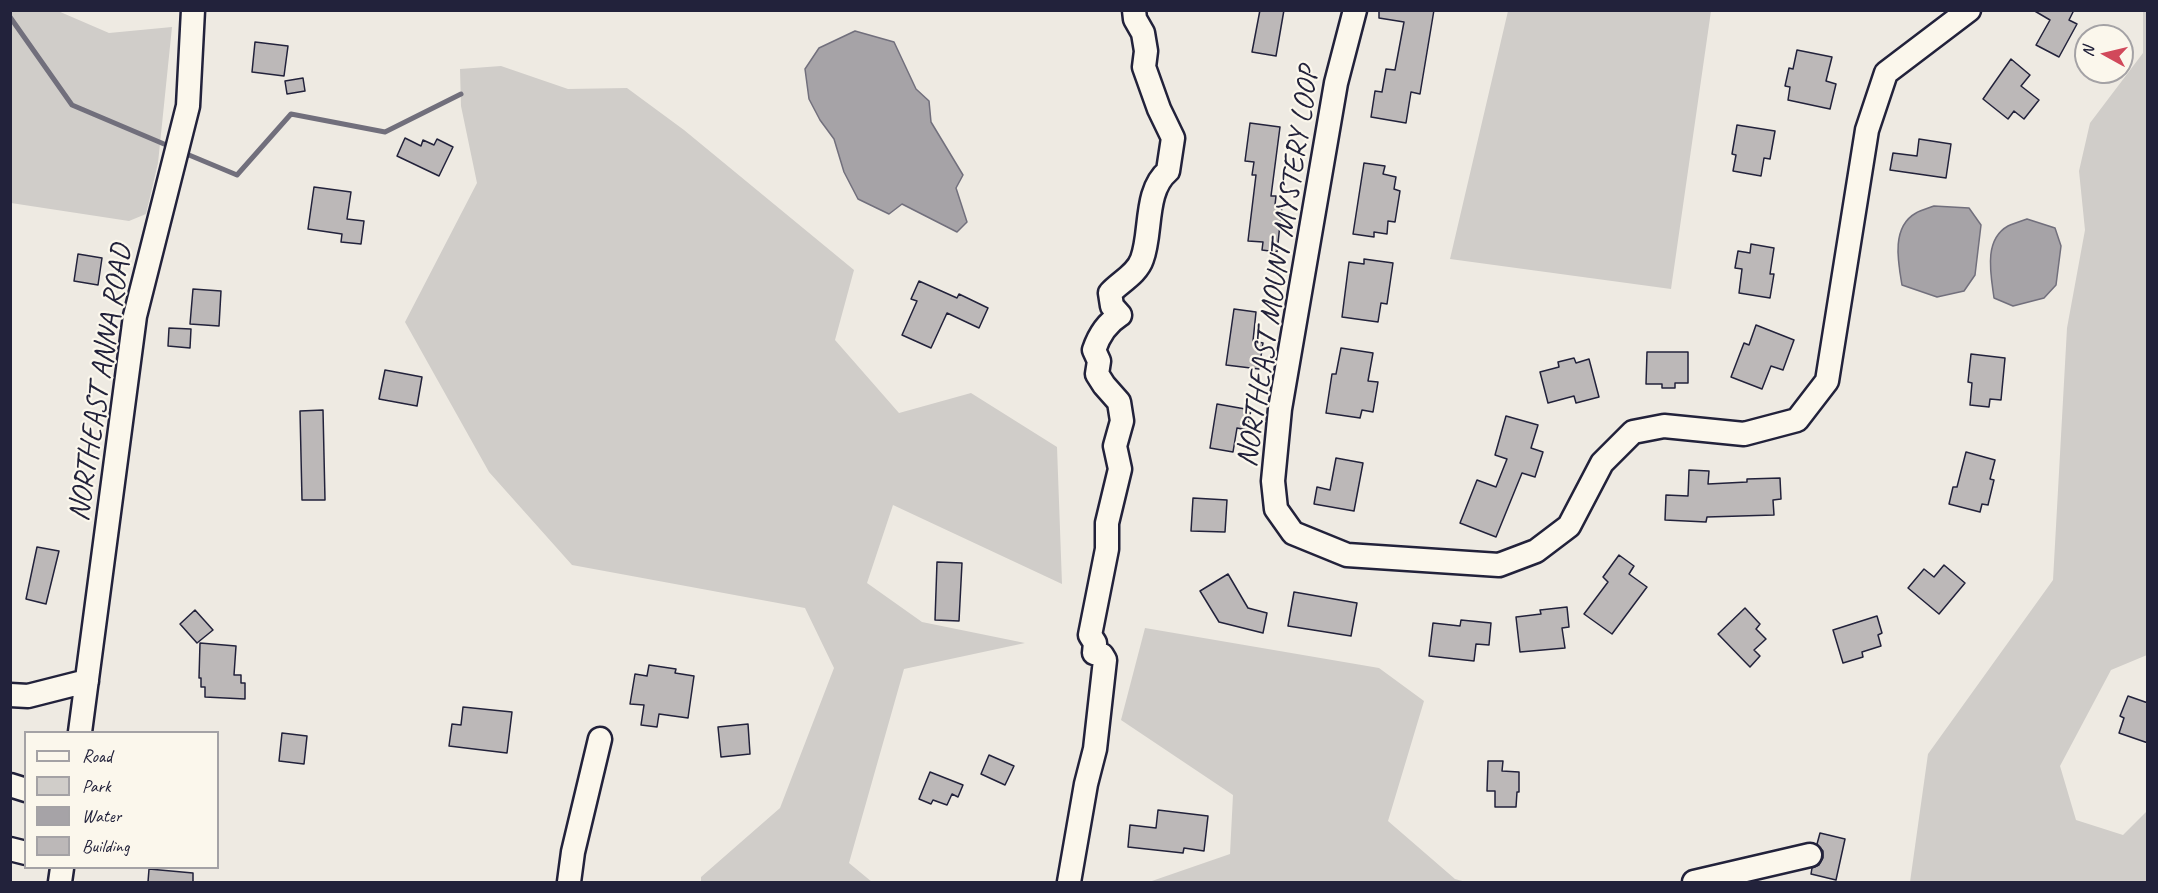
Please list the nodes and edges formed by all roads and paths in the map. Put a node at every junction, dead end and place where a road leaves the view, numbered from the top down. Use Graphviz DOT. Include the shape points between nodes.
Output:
graph roads {
  1 [pos="193,10"];
  2 [pos="1134,10"];
  3 [pos="1355,10"];
  4 [pos="1968,10"];
  5 [pos="87,681"];
  6 [pos="10,695"];
  7 [pos="80,731"];
  8 [pos="600,739"];
  9 [pos="1810,855"];
  10 [pos="568,882"];
  11 [pos="1069,882"];
  12 [pos="1694,882"];
  1 -- 5 [label="street, NORTHEAST ANNA ROAD" via="188,106 135,316"];
  2 -- 11 [label="street" via="1143,33 1144,67 1173,138 1168,171 1159,178 1151,205 1143,258 1110,293 1112,306 1120,315 1108,324 1094,350 1099,361 1097,374 1119,402 1122,422 1115,446 1120,469 1107,523 1107,549 1090,634 1095,643 1094,653 1105,660 1101,703"];
  3 -- 4 [label="street, NORTHEAST MOUNT MYSTERY LOOP" via="1336,82 1280,409 1273,481 1276,509 1293,533 1347,555 1499,565 1536,551 1569,526 1602,463 1634,432 1664,426 1744,434 1797,420 1827,381 1867,130 1886,73"];
  5 -- 6 [label="street" via="28,696"];
  5 -- 7 [label="street, NORTHEAST ANNA ROAD"];
  8 -- 10 [label="street"];
  9 -- 12 [label="street"];
}
